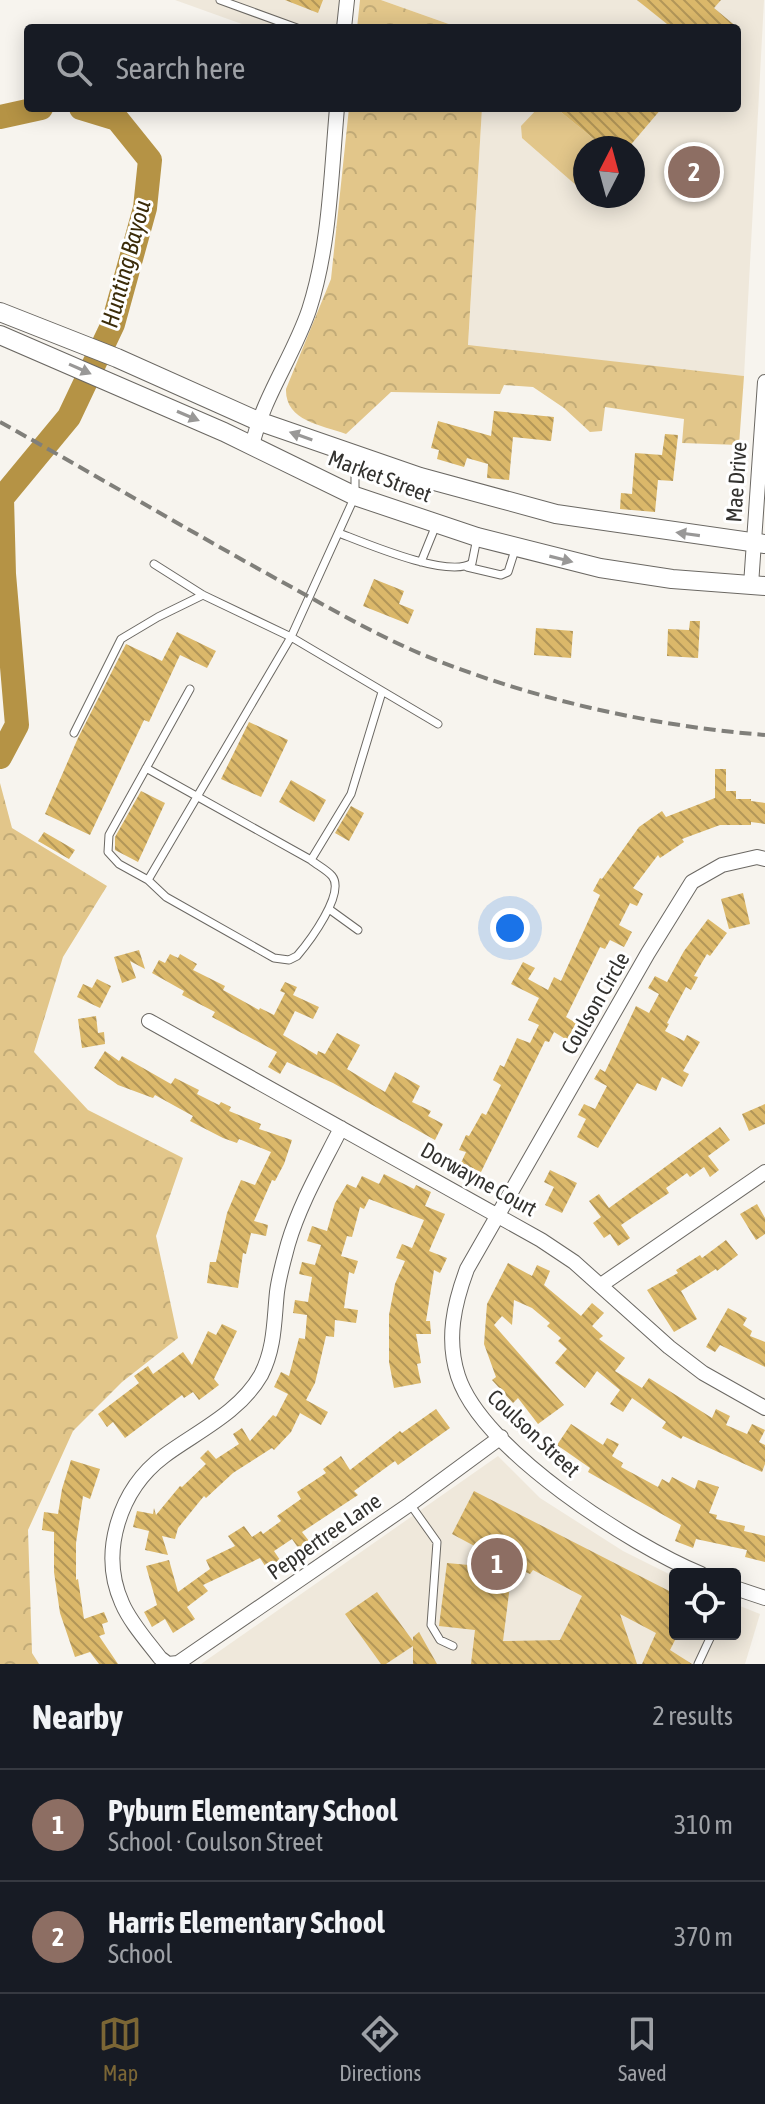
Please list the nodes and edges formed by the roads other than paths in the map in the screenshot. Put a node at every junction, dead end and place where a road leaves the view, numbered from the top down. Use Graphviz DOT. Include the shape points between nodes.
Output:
graph roads {
  1 [pos="220,0"];
  2 [pos="347,0"];
  3 [pos="286,24"];
  4 [pos="344,24"];
  5 [pos="337,112"];
  6 [pos="0,312"];
  7 [pos="0,335"];
  8 [pos="765,382"];
  9 [pos="258,421"];
  10 [pos="252,446"];
  11 [pos="355,454"];
  12 [pos="355,496"];
  13 [pos="436,523"];
  14 [pos="339,533"];
  15 [pos="477,537"];
  16 [pos="760,544"];
  17 [pos="516,548"];
  18 [pos="421,562"];
  19 [pos="154,564"];
  20 [pos="467,567"];
  21 [pos="758,585"];
  22 [pos="203,595"];
  23 [pos="291,637"];
  24 [pos="190,689"];
  25 [pos="382,692"];
  26 [pos="438,724"];
  27 [pos="74,733"];
  28 [pos="146,768"];
  29 [pos="197,797"];
  30 [pos="765,859"];
  31 [pos="311,860"];
  32 [pos="148,880"];
  33 [pos="329,909"];
  34 [pos="358,930"];
  35 [pos="149,1021"];
  36 [pos="341,1128"];
  37 [pos="765,1172"];
  38 [pos="499,1215"];
  39 [pos="601,1285"];
  40 [pos="765,1408"];
  41 [pos="501,1437"];
  42 [pos="410,1504"];
  43 [pos="690,1568"];
  44 [pos="741,1590"];
  45 [pos="765,1598"];
  46 [pos="709,1640"];
  47 [pos="453,1646"];
  48 [pos="168,1664"];
  49 [pos="698,1664"];
  1 -- 3 [label="lane"];
  2 -- 4 [label="street"];
  5 -- 9 [label="street" via="323,256 308,312"];
  6 -- 9 [label="main road, Market Street"];
  7 -- 10 [label="main road, Market Street, one-way"];
  8 -- 16 [label="street, Mae Drive"];
  9 -- 10 [label="street"];
  11 -- 9 [label="main road, Market Street, one-way"];
  10 -- 12 [label="main road, Market Street"];
  11 -- 12 [label="lane"];
  16 -- 11 [label="main road, Market Street, one-way" via="556,514"];
  12 -- 13 [label="main road, Market Street"];
  12 -- 14 [label="lane"];
  13 -- 15 [label="main road, Market Street"];
  13 -- 18 [label="lane"];
  14 -- 18 [label="lane"];
  14 -- 23 [label="lane"];
  15 -- 17 [label="main road, Market Street"];
  15 -- 20 [label="lane"];
  16 -- 21 [label="street, Mae Drive"];
  17 -- 20 [label="lane" via="508,572 501,575"];
  17 -- 21 [label="main road, Market Street, one-way" via="600,568"];
  18 -- 20 [label="lane"];
  19 -- 22 [label="lane"];
  22 -- 23 [label="lane"];
  22 -- 27 [label="lane" via="121,639"];
  23 -- 25 [label="lane"];
  23 -- 29 [label="lane"];
  24 -- 28 [label="lane"];
  25 -- 26 [label="lane"];
  25 -- 31 [label="lane" via="351,794"];
  28 -- 29 [label="lane"];
  28 -- 32 [label="lane" via="107,843 112,859"];
  29 -- 31 [label="lane"];
  29 -- 32 [label="lane"];
  30 -- 38 [label="street, Coulson Circle" via="722,865 692,882"];
  31 -- 33 [label="lane" via="333,876 336,886"];
  32 -- 33 [label="lane" via="166,897 281,961 297,956"];
  33 -- 34 [label="lane"];
  35 -- 36 [label="street, Dorwayne Court"];
  36 -- 38 [label="street, Dorwayne Court"];
  36 -- 48 [label="street" via="288,1244 270,1355 260,1376 231,1411 147,1469 118,1517 115,1585 123,1606"];
  37 -- 39 [label="street"];
  38 -- 39 [label="street, Dorwayne Court"];
  38 -- 41 [label="street, Coulson Street" via="467,1269 451,1322 458,1376 470,1404"];
  39 -- 40 [label="street, Dorwayne Court" via="703,1373"];
  41 -- 42 [label="street, Peppertree Lane"];
  41 -- 43 [label="street, Coulson Street" via="563,1493 619,1531"];
  42 -- 47 [label="lane" via="437,1542 431,1625 440,1640"];
  42 -- 48 [label="street, Peppertree Lane" via="178,1663"];
  44 -- 45 [label="street"];
  46 -- 49 [label="lane"];
}
